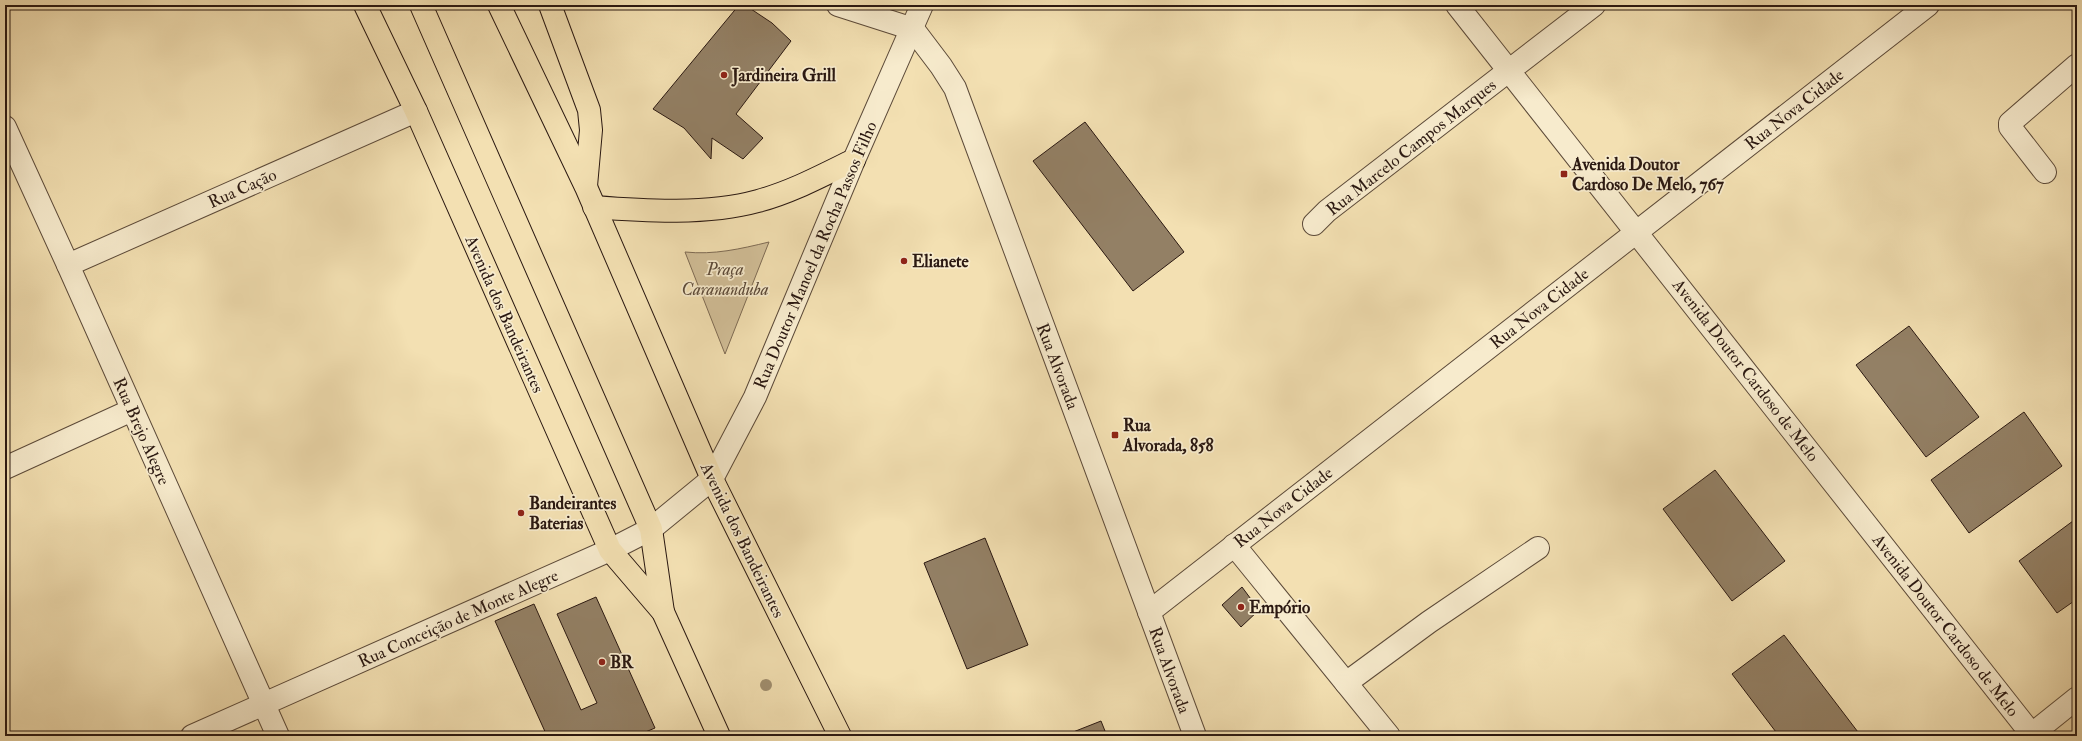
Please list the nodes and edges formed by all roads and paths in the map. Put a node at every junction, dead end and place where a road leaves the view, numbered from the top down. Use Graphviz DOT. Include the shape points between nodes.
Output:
graph roads {
  1 [pos="365,5"];
  2 [pos="421,5"];
  3 [pos="499,5"];
  4 [pos="550,5"];
  5 [pos="838,5"];
  6 [pos="922,5"];
  7 [pos="1457,5"];
  8 [pos="1594,5"];
  9 [pos="1928,5"];
  10 [pos="913,29"];
  11 [pos="2077,65"];
  12 [pos="1508,70"];
  13 [pos="416,111"];
  14 [pos="5,127"];
  15 [pos="854,160"];
  16 [pos="2045,172"];
  17 [pos="590,197"];
  18 [pos="1314,224"];
  19 [pos="1637,232"];
  20 [pos="68,265"];
  21 [pos="132,410"];
  22 [pos="5,468"];
  23 [pos="712,479"];
  24 [pos="651,529"];
  25 [pos="1234,545"];
  26 [pos="1538,548"];
  27 [pos="610,550"];
  28 [pos="663,612"];
  29 [pos="1149,612"];
  30 [pos="1346,684"];
  31 [pos="2077,698"];
  32 [pos="263,704"];
  33 [pos="2032,735"];
  34 [pos="192,736"];
  35 [pos="278,736"];
  36 [pos="719,736"];
  37 [pos="840,736"];
  38 [pos="1195,736"];
  39 [pos="1389,736"];
  1 -- 13 [label="highway, Avenida dos Bandeirantes"];
  2 -- 24 [label="highway, Avenida dos Bandeirantes"];
  3 -- 17 [label="highway, Avenida dos Bandeirantes"];
  4 -- 17 [label="highway, Avenida dos Bandeirantes" via="589,110"];
  5 -- 10 [label="street"];
  6 -- 10 [label="street"];
  7 -- 12 [label="street, Avenida Doutor Cardoso de Melo"];
  8 -- 12 [label="street, Rua Marcelo Campos Marques"];
  9 -- 19 [label="street, Rua Nova Cidade"];
  10 -- 15 [label="street, Rua Doutor Manoel da Rocha Passos Filho"];
  10 -- 29 [label="street, Rua Alvorada" via="955,88"];
  11 -- 16 [label="street" via="2010,123"];
  12 -- 18 [label="street, Rua Marcelo Campos Marques"];
  12 -- 19 [label="street, Avenida Doutor Cardoso de Melo"];
  13 -- 20 [label="street, Rua Cação"];
  13 -- 27 [label="highway, Avenida dos Bandeirantes"];
  14 -- 20 [label="street, Rua Brejo Alegre"];
  15 -- 17 [label="highway" via="795,188 758,201 721,207 634,210"];
  15 -- 23 [label="street, Rua Doutor Manoel da Rocha Passos Filho" via="755,398"];
  17 -- 23 [label="highway, Avenida dos Bandeirantes"];
  19 -- 25 [label="street, Rua Nova Cidade"];
  19 -- 33 [label="street, Avenida Doutor Cardoso de Melo"];
  20 -- 21 [label="street, Rua Brejo Alegre"];
  21 -- 22 [label="street"];
  21 -- 32 [label="street, Rua Brejo Alegre"];
  23 -- 24 [label="street, Rua Conceição de Monte Alegre"];
  23 -- 37 [label="highway, Avenida dos Bandeirantes"];
  24 -- 27 [label="street, Rua Conceição de Monte Alegre"];
  24 -- 28 [label="highway, Avenida dos Bandeirantes"];
  25 -- 29 [label="street, Rua Nova Cidade"];
  25 -- 30 [label="street"];
  26 -- 30 [label="street" via="1429,622"];
  27 -- 28 [label="highway, Avenida dos Bandeirantes"];
  27 -- 32 [label="street, Rua Conceição de Monte Alegre"];
  28 -- 36 [label="highway, Avenida dos Bandeirantes"];
  29 -- 38 [label="street, Rua Alvorada"];
  30 -- 39 [label="street"];
  31 -- 33 [label="street"];
  32 -- 34 [label="street, Rua Conceição de Monte Alegre"];
  32 -- 35 [label="street, Rua Brejo Alegre"];
}
